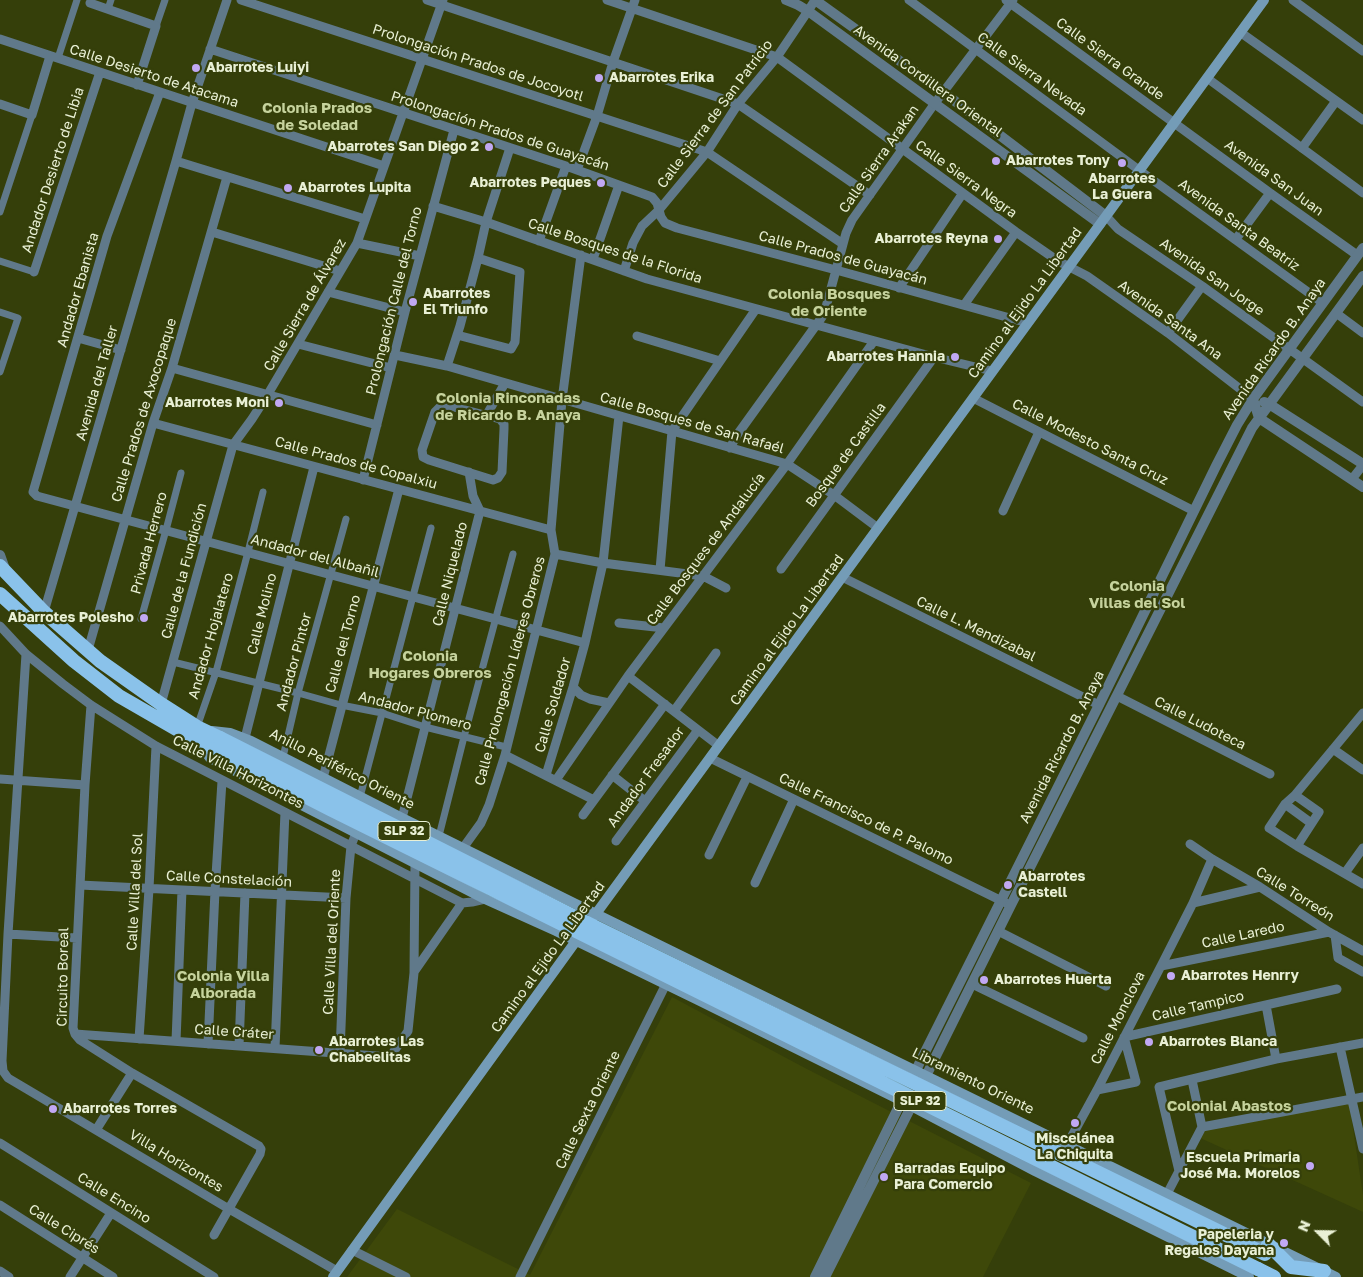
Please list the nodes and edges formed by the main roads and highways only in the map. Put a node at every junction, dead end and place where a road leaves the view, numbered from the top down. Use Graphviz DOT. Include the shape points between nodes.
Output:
graph roads {
  1 [pos="1264,0"];
  2 [pos="3,570"];
  3 [pos="0,594"];
  4 [pos="200,733"];
  5 [pos="586,928"];
  6 [pos="868,1047"];
  7 [pos="853,1077"];
  8 [pos="976,1100"];
  9 [pos="959,1131"];
  10 [pos="1267,1249"];
  11 [pos="1253,1273"];
  12 [pos="335,1274"];
  13 [pos="1324,1275"];
  14 [pos="1274,1277"];
  1 -- 5 [label="main road, Camino al Ejido La Libertad"];
  2 -- 4 [label="highway, Anillo Periférico Oriente / SLP 32" via="88,650"];
  3 -- 4 [label="highway, Anillo Periférico Oriente / SLP 32" via="74,661 119,696"];
  4 -- 5 [label="highway, Anillo Periférico Oriente / SLP 32, bridge" via="330,809"];
  4 -- 5 [label="main road, Anillo Periférico Oriente" via="230,733 245,738 570,901"];
  4 -- 5 [label="main road, Anillo Periférico Oriente" via="210,758 485,899 556,931"];
  5 -- 6 [label="main road, Libramiento Oriente" via="679,954"];
  5 -- 7 [label="main road" via="666,985"];
  5 -- 10 [label="highway, Libramiento Oriente / SLP 32, bridge"];
  5 -- 11 [label="highway, SLP 32, bridge"];
  5 -- 12 [label="main road, Camino al Ejido La Libertad"];
  6 -- 7 [label="main road" via="876,1056 876,1067 864,1078"];
  6 -- 8 [label="main road, Libramiento Oriente"];
  7 -- 9 [label="main road"];
  8 -- 9 [label="main road" via="965,1097 951,1106 949,1117"];
  8 -- 10 [label="main road, Libramiento Oriente" via="1167,1194"];
  9 -- 11 [label="main road" via="1035,1171"];
  10 -- 13 [label="main road, Libramiento Oriente"];
  10 -- 13 [label="highway, Libramiento Oriente / SLP 32" via="1291,1267"];
  11 -- 14 [label="highway, SLP 32"];
}
